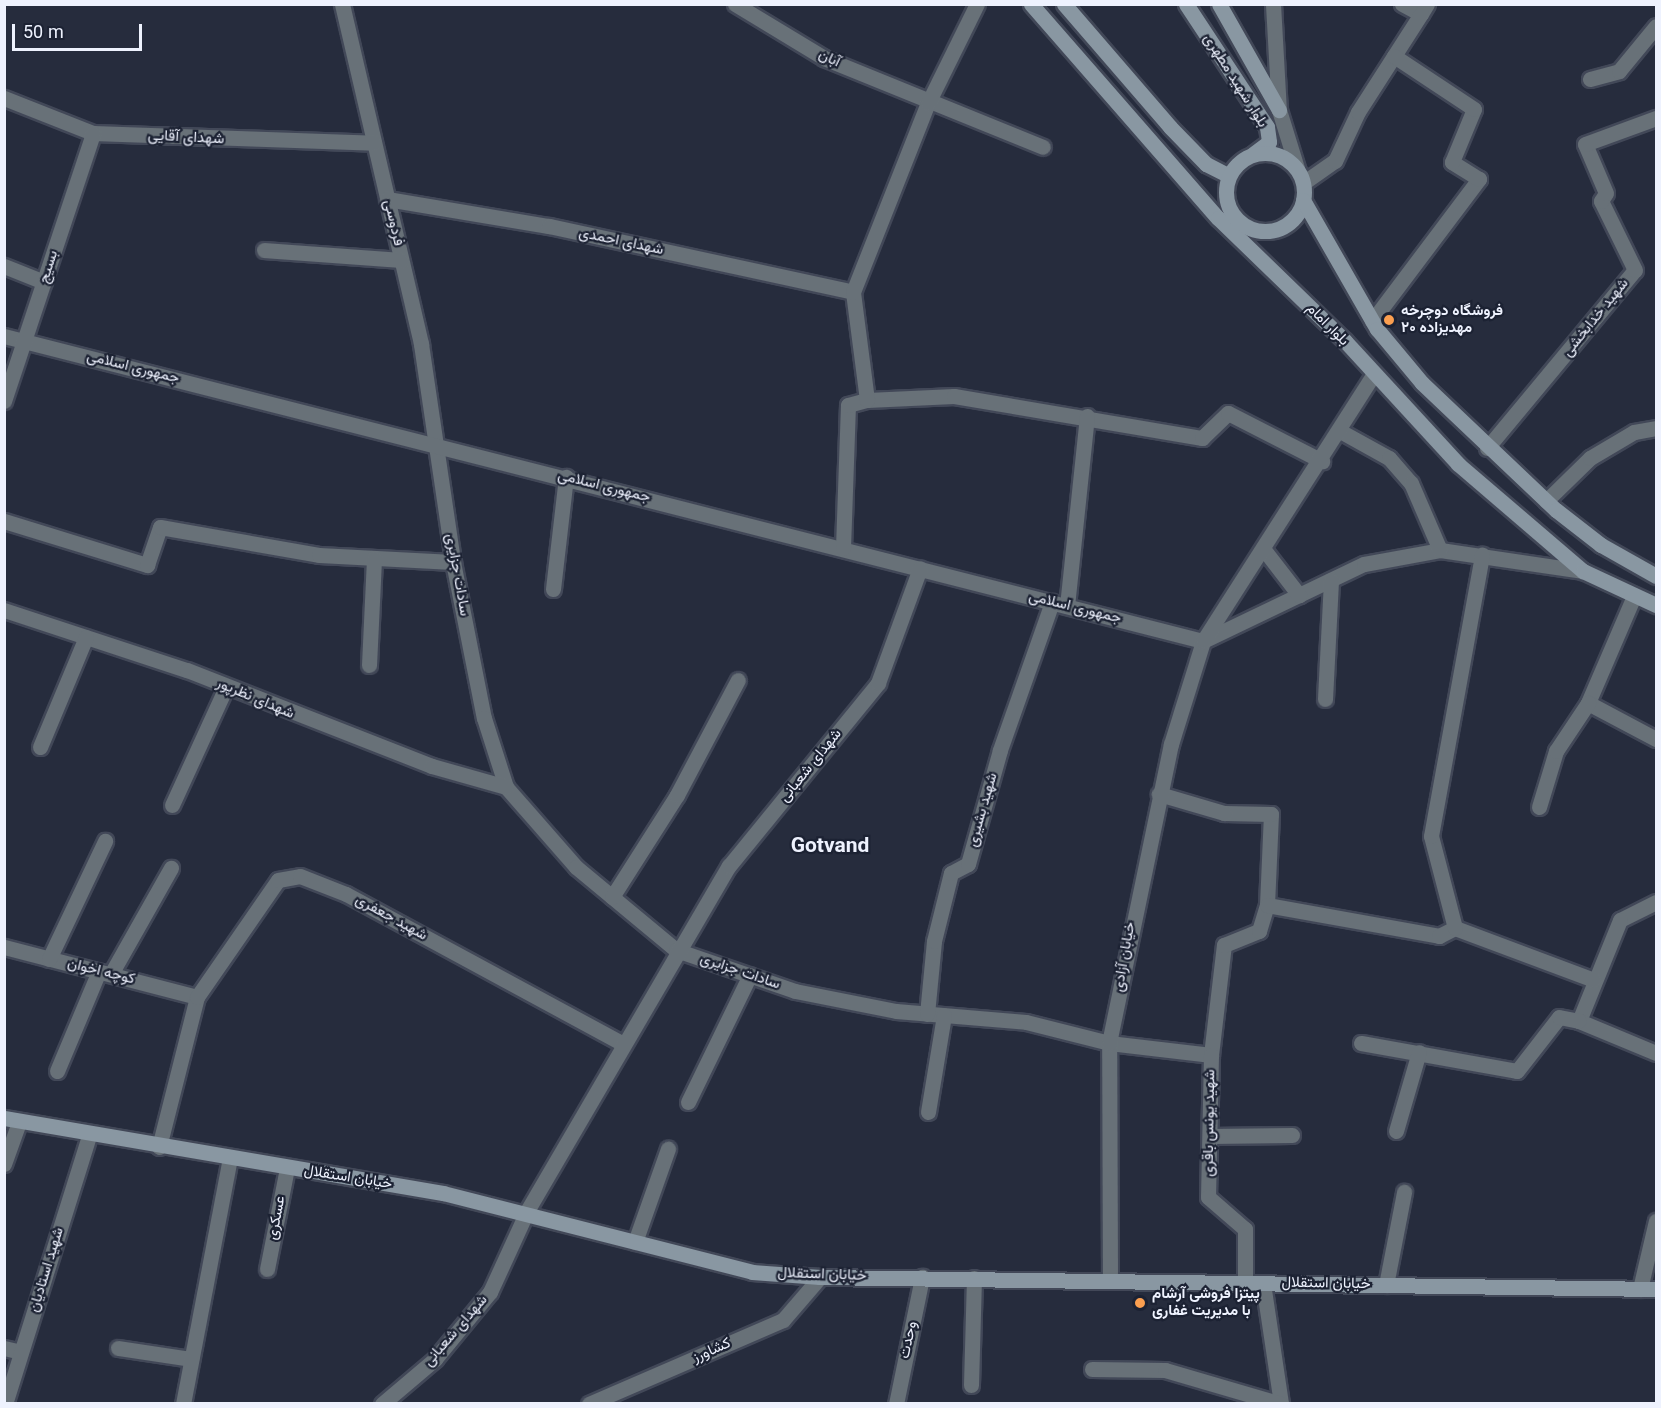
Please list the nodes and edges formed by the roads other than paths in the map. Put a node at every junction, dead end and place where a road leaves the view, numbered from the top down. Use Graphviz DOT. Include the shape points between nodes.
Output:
graph roads {
  1 [pos="342,4"];
  2 [pos="735,4"];
  3 [pos="977,4"];
  4 [pos="1031,4"];
  5 [pos="1064,4"];
  6 [pos="1186,4"];
  7 [pos="1219,4"];
  8 [pos="1273,4"];
  9 [pos="1402,4"];
  10 [pos="1424,9"];
  11 [pos="1656,26"];
  12 [pos="1394,56"];
  13 [pos="1590,80"];
  14 [pos="4,98"];
  15 [pos="928,103"];
  16 [pos="1279,110"];
  17 [pos="1656,118"];
  18 [pos="93,133"];
  19 [pos="374,143"];
  20 [pos="1043,147"];
  21 [pos="1253,154"];
  22 [pos="1298,168"];
  23 [pos="1228,175"];
  24 [pos="1303,183"];
  25 [pos="1199,196"];
  26 [pos="387,199"];
  27 [pos="1303,200"];
  28 [pos="1228,208"];
  29 [pos="1239,221"];
  30 [pos="264,250"];
  31 [pos="401,260"];
  32 [pos="4,266"];
  33 [pos="1275,273"];
  34 [pos="44,282"];
  35 [pos="853,292"];
  36 [pos="1372,321"];
  37 [pos="4,336"];
  38 [pos="24,341"];
  39 [pos="1373,375"];
  40 [pos="867,400"];
  41 [pos="4,401"];
  42 [pos="1087,417"];
  43 [pos="1656,428"];
  44 [pos="1340,431"];
  45 [pos="436,444"];
  46 [pos="1487,448"];
  47 [pos="1322,461"];
  48 [pos="566,477"];
  49 [pos="1546,501"];
  50 [pos="4,521"];
  51 [pos="843,548"];
  52 [pos="1440,550"];
  53 [pos="1264,551"];
  54 [pos="1482,555"];
  55 [pos="374,558"];
  56 [pos="453,562"];
  57 [pos="920,568"];
  58 [pos="1583,571"];
  59 [pos="1656,576"];
  60 [pos="1331,580"];
  61 [pos="553,589"];
  62 [pos="1299,595"];
  63 [pos="1634,596"];
  64 [pos="1060,604"];
  65 [pos="1656,605"];
  66 [pos="4,610"];
  67 [pos="86,637"];
  68 [pos="1203,641"];
  69 [pos="369,665"];
  70 [pos="738,680"];
  71 [pos="226,687"];
  72 [pos="1325,699"];
  73 [pos="1588,703"];
  74 [pos="1656,739"];
  75 [pos="40,747"];
  76 [pos="506,787"];
  77 [pos="1160,794"];
  78 [pos="172,806"];
  79 [pos="1539,807"];
  80 [pos="105,841"];
  81 [pos="171,868"];
  82 [pos="612,897"];
  83 [pos="1656,902"];
  84 [pos="1268,905"];
  85 [pos="1455,928"];
  86 [pos="4,947"];
  87 [pos="676,950"];
  88 [pos="49,958"];
  89 [pos="105,973"];
  90 [pos="750,975"];
  91 [pos="1594,980"];
  92 [pos="197,997"];
  93 [pos="927,1014"];
  94 [pos="944,1015"];
  95 [pos="1579,1021"];
  96 [pos="1109,1043"];
  97 [pos="1361,1043"];
  98 [pos="623,1044"];
  99 [pos="1419,1052"];
  100 [pos="1656,1053"];
  101 [pos="1211,1055"];
  102 [pos="57,1071"];
  103 [pos="688,1102"];
  104 [pos="928,1112"];
  105 [pos="12,1120"];
  106 [pos="1396,1131"];
  107 [pos="1292,1135"];
  108 [pos="89,1136"];
  109 [pos="1210,1136"];
  110 [pos="159,1147"];
  111 [pos="668,1149"];
  112 [pos="230,1158"];
  113 [pos="4,1164"];
  114 [pos="287,1168"];
  115 [pos="1404,1192"];
  116 [pos="527,1211"];
  117 [pos="1656,1221"];
  118 [pos="635,1242"];
  119 [pos="267,1269"];
  120 [pos="820,1277"];
  121 [pos="922,1277"];
  122 [pos="974,1278"];
  123 [pos="1110,1281"];
  124 [pos="1245,1283"];
  125 [pos="1263,1283"];
  126 [pos="1386,1285"];
  127 [pos="1640,1289"];
  128 [pos="1656,1289"];
  129 [pos="4,1348"];
  130 [pos="118,1348"];
  131 [pos="21,1352"];
  132 [pos="191,1359"];
  133 [pos="1092,1369"];
  134 [pos="971,1384"];
  135 [pos="628,1396"];
  136 [pos="5,1404"];
  137 [pos="183,1404"];
  138 [pos="382,1404"];
  139 [pos="589,1404"];
  140 [pos="896,1404"];
  141 [pos="1281,1404"];
  1 -- 19 [label="street, فردوسی"];
  2 -- 15 [label="street, آبان" via="824,58"];
  3 -- 15 [label="street"];
  4 -- 25 [label="street, بلوار امام"];
  5 -- 23 [label="street" via="1170,127 1206,164"];
  6 -- 21 [label="street, بلوار شهید مطهری" via="1267,127 1269,142"];
  7 -- 16 [label="street, بلوار شهید مطهری"];
  8 -- 16 [label="street"];
  9 -- 10 [label="street"];
  10 -- 12 [label="street"];
  11 -- 13 [label="street" via="1619,71"];
  12 -- 24 [label="street" via="1358,112 1335,162"];
  12 -- 36 [label="street" via="1474,109 1452,162 1479,179"];
  14 -- 18 [label="street, شهدای آقایی"];
  15 -- 20 [label="street, آبان"];
  15 -- 35 [label="street"];
  16 -- 22 [label="street"];
  17 -- 46 [label="street, شهید خدابخشی" via="1585,144 1606,193 1600,201 1635,270"];
  18 -- 19 [label="street, شهدای آقایی"];
  18 -- 34 [label="street, بسیج"];
  19 -- 26 [label="street, فردوسی"];
  21 -- 22 [label="street" via="1277,155"];
  21 -- 23 [label="street"];
  22 -- 24 [label="street"];
  23 -- 28 [label="street"];
  24 -- 27 [label="street"];
  25 -- 28 [label="street"];
  25 -- 33 [label="street, بلوار امام"];
  26 -- 31 [label="street, فردوسی"];
  26 -- 35 [label="street, شهدای احمدی" via="549,226"];
  27 -- 29 [label="street" via="1298,215 1284,226 1253,229"];
  27 -- 36 [label="street"];
  28 -- 29 [label="street"];
  29 -- 33 [label="street"];
  30 -- 31 [label="street"];
  31 -- 45 [label="street, فردوسی"];
  32 -- 34 [label="street"];
  33 -- 39 [label="street, بلوار امام"];
  34 -- 38 [label="street, بسیج"];
  35 -- 40 [label="street"];
  36 -- 46 [label="street" via="1422,383"];
  37 -- 38 [label="street, جمهوری اسلامی"];
  38 -- 41 [label="street, بسیج"];
  38 -- 45 [label="street, جمهوری اسلامی"];
  39 -- 44 [label="street"];
  39 -- 58 [label="street, بلوار امام" via="1458,464"];
  40 -- 42 [label="street" via="954,396"];
  40 -- 51 [label="street" via="848,405"];
  42 -- 47 [label="street" via="1202,438 1228,413"];
  42 -- 64 [label="street, شهید بشیری"];
  43 -- 49 [label="street" via="1634,432 1590,458"];
  44 -- 47 [label="street"];
  44 -- 52 [label="street" via="1389,458 1411,483"];
  45 -- 48 [label="street, جمهوری اسلامی"];
  45 -- 56 [label="street, سادات جزایری"];
  46 -- 49 [label="street"];
  47 -- 53 [label="street"];
  48 -- 51 [label="street, جمهوری اسلامی"];
  48 -- 61 [label="street"];
  49 -- 59 [label="street" via="1601,545"];
  50 -- 55 [label="street" via="147,565 160,527 319,555"];
  51 -- 57 [label="street, جمهوری اسلامی"];
  52 -- 54 [label="street"];
  52 -- 60 [label="street" via="1364,564"];
  53 -- 62 [label="street"];
  53 -- 68 [label="street"];
  54 -- 58 [label="street"];
  54 -- 85 [label="street" via="1431,836"];
  55 -- 56 [label="street"];
  55 -- 69 [label="street"];
  56 -- 76 [label="street, سادات جزایری" via="484,718"];
  57 -- 64 [label="street, جمهوری اسلامی"];
  57 -- 87 [label="street, شهدای شعبانی" via="878,683 729,866"];
  58 -- 63 [label="street, بلوار امام"];
  60 -- 62 [label="street"];
  60 -- 72 [label="street"];
  62 -- 68 [label="street"];
  63 -- 65 [label="street, بلوار امام"];
  63 -- 73 [label="street"];
  64 -- 68 [label="street, جمهوری اسلامی"];
  64 -- 93 [label="street, شهید بشیری" via="1000,750 968,864 951,873 934,941"];
  66 -- 67 [label="street, شهدای نظرپور"];
  67 -- 71 [label="street, شهدای نظرپور"];
  67 -- 75 [label="street"];
  68 -- 77 [label="street, خیابان آزادی"];
  70 -- 82 [label="street" via="677,795"];
  71 -- 76 [label="street, شهدای نظرپور" via="411,759"];
  71 -- 78 [label="street"];
  73 -- 74 [label="street"];
  73 -- 79 [label="street" via="1556,752"];
  76 -- 82 [label="street, سادات جزایری" via="576,867"];
  77 -- 84 [label="street" via="1224,813 1271,814"];
  77 -- 96 [label="street, خیابان آزادی"];
  80 -- 88 [label="street"];
  81 -- 89 [label="street"];
  82 -- 87 [label="street, سادات جزایری"];
  83 -- 91 [label="street" via="1620,920"];
  84 -- 85 [label="street" via="1439,936"];
  84 -- 101 [label="street" via="1259,931 1224,945"];
  85 -- 91 [label="street"];
  86 -- 88 [label="street, کوچه اخوان"];
  87 -- 90 [label="street, سادات جزایری"];
  87 -- 98 [label="street, شهدای شعبانی"];
  88 -- 89 [label="street, کوچه اخوان"];
  89 -- 92 [label="street, کوچه اخوان"];
  89 -- 102 [label="street"];
  90 -- 93 [label="street, سادات جزایری" via="795,991"];
  90 -- 103 [label="street"];
  91 -- 95 [label="street"];
  92 -- 98 [label="street, شهید جعفری" via="278,880 300,876 346,894"];
  92 -- 110 [label="street"];
  93 -- 94 [label="street, سادات جزایری"];
  94 -- 96 [label="street, سادات جزایری" via="1026,1022"];
  94 -- 104 [label="street"];
  95 -- 99 [label="street" via="1559,1017 1517,1071"];
  95 -- 100 [label="street"];
  96 -- 101 [label="street, سادات جزایری"];
  96 -- 123 [label="street, خیابان آزادی"];
  97 -- 99 [label="street"];
  98 -- 116 [label="street, شهدای شعبانی"];
  99 -- 106 [label="street"];
  101 -- 109 [label="street, شهید یونس باقری"];
  105 -- 108 [label="street, خیابان استقلال"];
  105 -- 113 [label="street"];
  107 -- 109 [label="street"];
  108 -- 110 [label="street, خیابان استقلال"];
  108 -- 131 [label="street, شهید استادیان"];
  109 -- 124 [label="street, شهید یونس باقری" via="1208,1197 1245,1229"];
  110 -- 112 [label="street, خیابان استقلال"];
  111 -- 118 [label="street"];
  112 -- 114 [label="street, خیابان استقلال"];
  112 -- 132 [label="street"];
  114 -- 116 [label="street, خیابان استقلال"];
  114 -- 119 [label="street, عسکری"];
  115 -- 126 [label="street"];
  116 -- 118 [label="street, خیابان استقلال"];
  116 -- 138 [label="street, شهدای شعبانی" via="490,1292 435,1359"];
  117 -- 127 [label="street"];
  118 -- 120 [label="street, خیابان استقلال" via="752,1272"];
  120 -- 121 [label="street, خیابان استقلال"];
  120 -- 135 [label="street, کشاورز" via="783,1320"];
  121 -- 122 [label="street, خیابان استقلال"];
  121 -- 140 [label="street, وحدت"];
  122 -- 123 [label="street, خیابان استقلال"];
  122 -- 134 [label="street"];
  123 -- 124 [label="street, خیابان استقلال"];
  124 -- 125 [label="street, خیابان استقلال"];
  125 -- 126 [label="street, خیابان استقلال"];
  125 -- 141 [label="street"];
  126 -- 127 [label="street, خیابان استقلال"];
  127 -- 128 [label="street, خیابان استقلال"];
  129 -- 131 [label="street"];
  130 -- 132 [label="street"];
  131 -- 136 [label="street, شهید استادیان"];
  132 -- 137 [label="street"];
  133 -- 141 [label="street" via="1165,1370"];
  135 -- 139 [label="street, کشاورز"];
}
